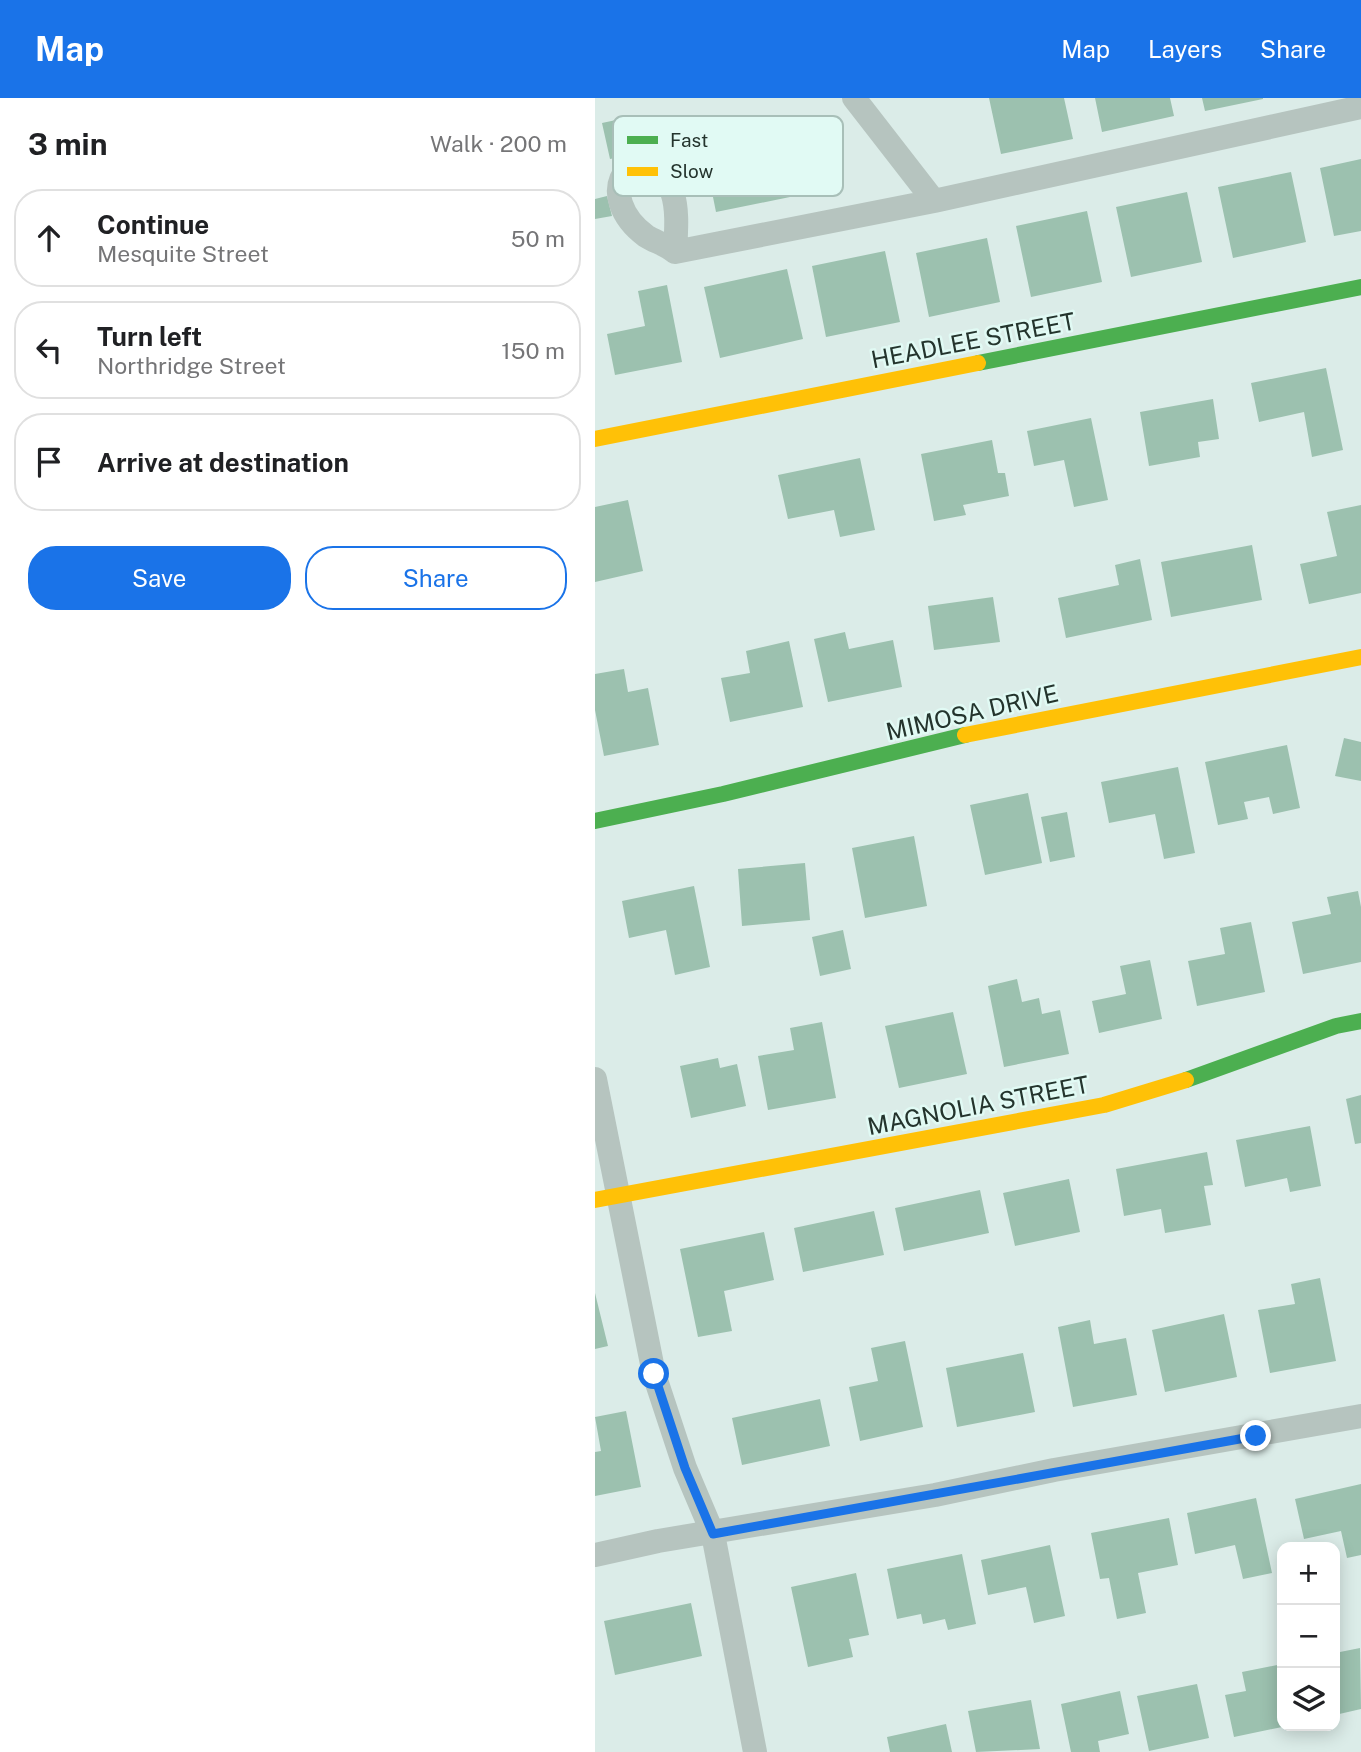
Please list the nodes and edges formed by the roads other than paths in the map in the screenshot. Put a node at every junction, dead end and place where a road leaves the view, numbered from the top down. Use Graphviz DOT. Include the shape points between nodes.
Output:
graph roads {
  1 [pos="854,98"];
  2 [pos="1350,105"];
  3 [pos="934,201"];
  4 [pos="675,252"];
  5 [pos="1361,287"];
  6 [pos="595,439"];
  7 [pos="1361,657"];
  8 [pos="595,821"];
  9 [pos="1361,1021"];
  10 [pos="595,1079"];
  11 [pos="606,1198"];
  12 [pos="1361,1416"];
  13 [pos="713,1534"];
  14 [pos="595,1555"];
  15 [pos="755,1752"];
  1 -- 3 [label="street"];
  2 -- 3 [label="street"];
  3 -- 4 [label="street"];
  5 -- 6 [label="street, HEADLEE STREET"];
  7 -- 8 [label="street, MIMOSA DRIVE" via="999,727"];
  9 -- 11 [label="street, MAGNOLIA STREET" via="1104,1105"];
  10 -- 11 [label="street"];
  11 -- 13 [label="street" via="654,1374"];
  12 -- 13 [label="street"];
  13 -- 14 [label="street"];
  13 -- 15 [label="street"];
}
